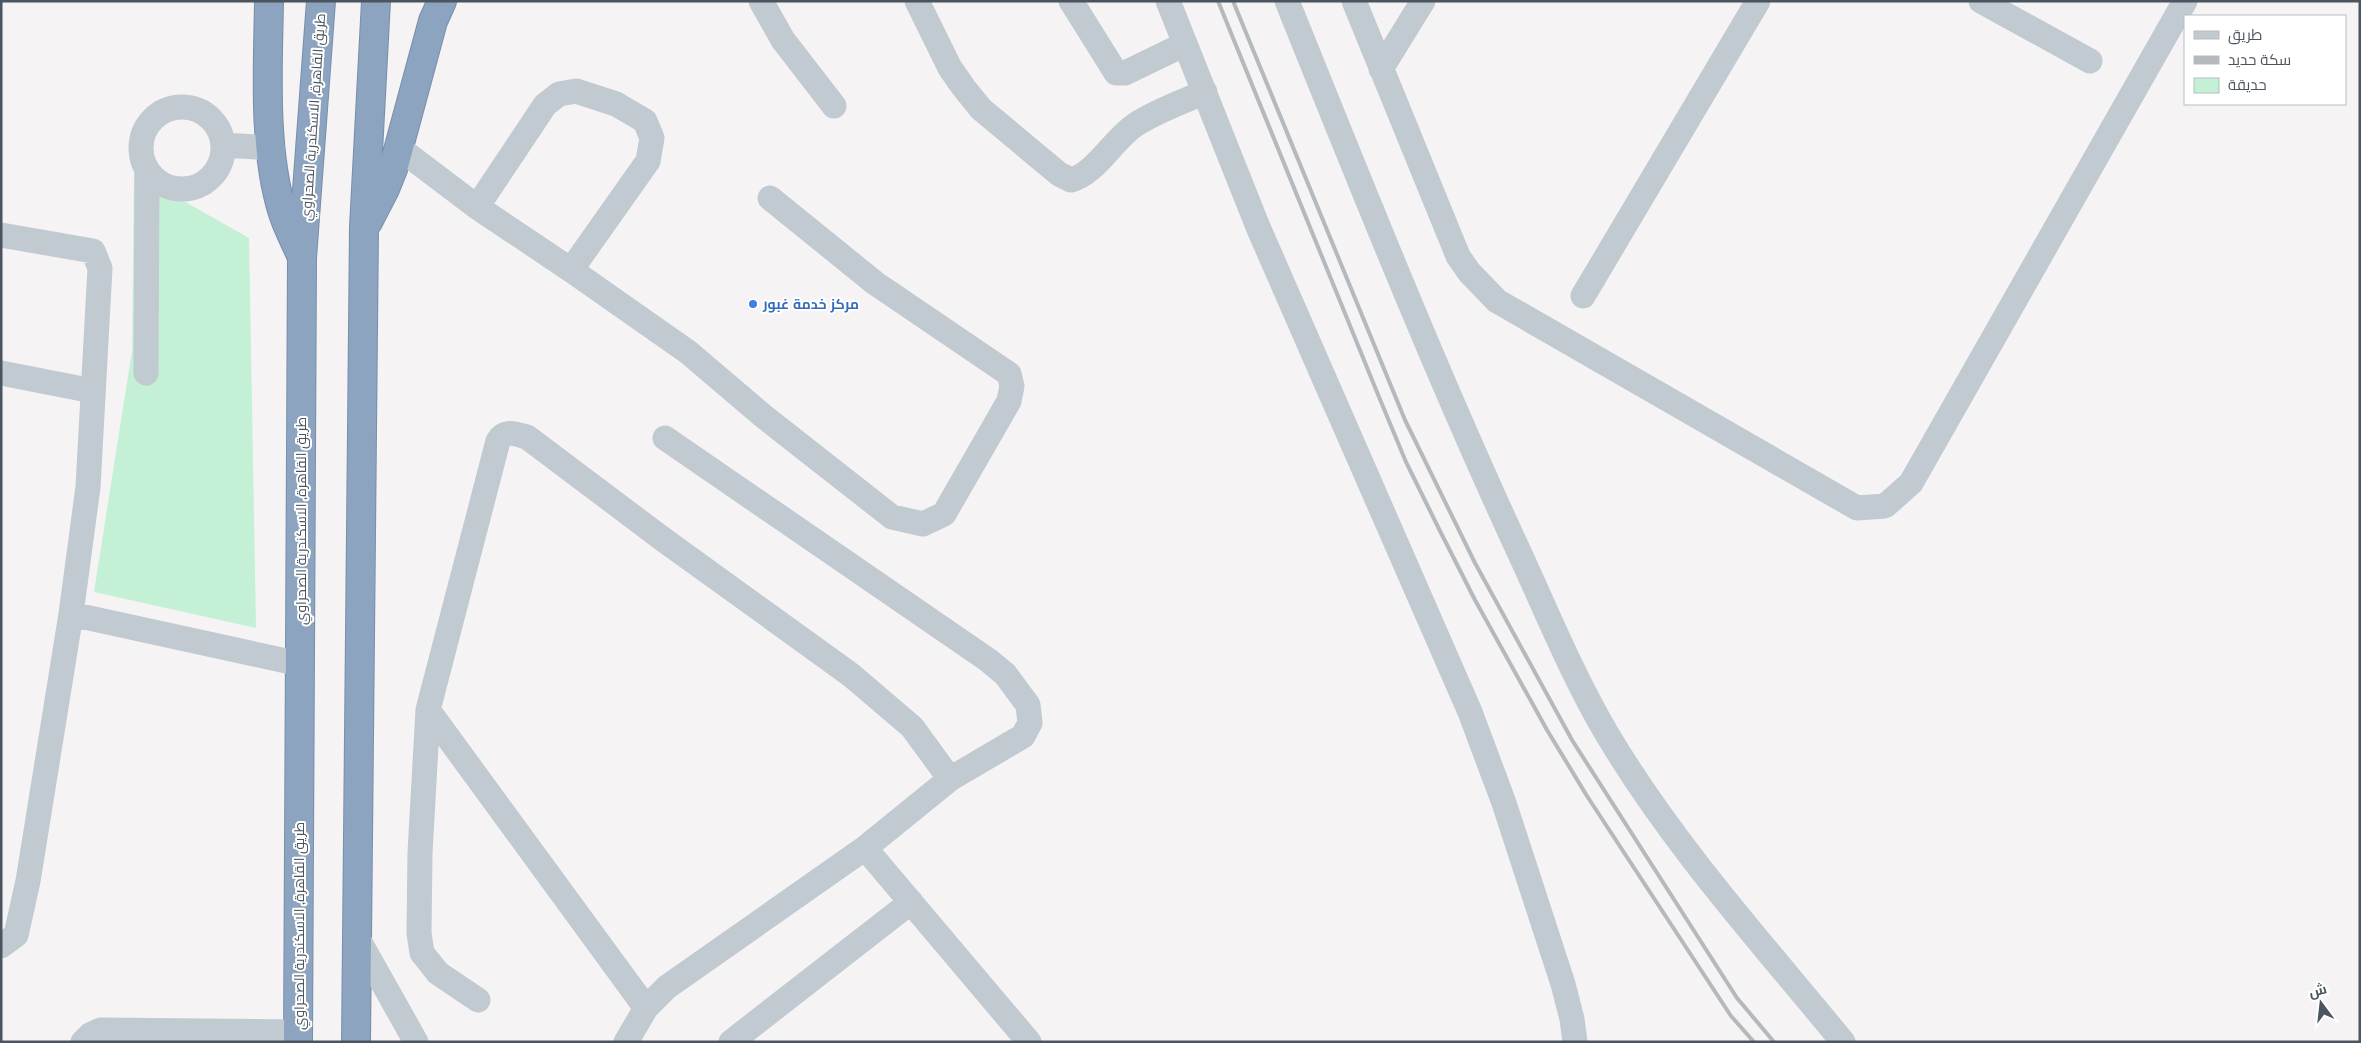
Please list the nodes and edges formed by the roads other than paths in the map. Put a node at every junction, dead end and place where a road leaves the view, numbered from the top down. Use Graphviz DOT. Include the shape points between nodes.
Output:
graph roads {
  1 [pos="269,1"];
  2 [pos="321,1"];
  3 [pos="376,1"];
  4 [pos="442,1"];
  5 [pos="761,1"];
  6 [pos="917,1"];
  7 [pos="1071,1"];
  8 [pos="1168,1"];
  9 [pos="1287,1"];
  10 [pos="1354,1"];
  11 [pos="1423,1"];
  12 [pos="1758,1"];
  13 [pos="1981,1"];
  14 [pos="2185,1"];
  15 [pos="1185,44"];
  16 [pos="2090,61"];
  17 [pos="1381,69"];
  18 [pos="1205,92"];
  19 [pos="834,106"];
  20 [pos="224,145"];
  21 [pos="272,148"];
  22 [pos="400,148"];
  23 [pos="147,171"];
  24 [pos="770,198"];
  25 [pos="477,207"];
  26 [pos="364,227"];
  27 [pos="1,235"];
  28 [pos="302,258"];
  29 [pos="571,270"];
  30 [pos="1582,296"];
  31 [pos="1,373"];
  32 [pos="146,374"];
  33 [pos="93,391"];
  34 [pos="665,438"];
  35 [pos="70,614"];
  36 [pos="300,664"];
  37 [pos="428,710"];
  38 [pos="950,779"];
  39 [pos="865,848"];
  40 [pos="911,902"];
  41 [pos="357,937"];
  42 [pos="1,946"];
  43 [pos="478,1000"];
  44 [pos="646,1008"];
  45 [pos="194,1037"];
  46 [pos="298,1037"];
  47 [pos="91,1038"];
  48 [pos="356,1042"];
  49 [pos="416,1042"];
  50 [pos="626,1042"];
  51 [pos="731,1042"];
  52 [pos="1029,1042"];
  53 [pos="1574,1042"];
  54 [pos="1843,1042"];
  1 -- 21 [label="highway" via="268,115"];
  2 -- 28 [label="highway, طريق القاهرة, الاسكندرية الصحراوي"];
  3 -- 26 [label="highway"];
  4 -- 22 [label="highway" via="433,21"];
  5 -- 19 [label="street" via="783,40"];
  6 -- 18 [label="street" via="950,68 981,109 1058,174 1070,180 1087,172 1134,125"];
  7 -- 15 [label="street" via="1116,73 1125,73"];
  8 -- 15 [label="street"];
  9 -- 54 [label="street" via="1462,429 1605,732 1660,815"];
  10 -- 17 [label="street"];
  11 -- 17 [label="street"];
  12 -- 30 [label="street"];
  13 -- 16 [label="street"];
  14 -- 17 [label="street" via="1911,483 1885,506 1857,508 1849,504 1497,301 1458,256"];
  15 -- 18 [label="street"];
  18 -- 53 [label="street" via="1258,227 1470,712 1554,956 1572,1019"];
  20 -- 21 [label="street"];
  20 -- 23 [label="street" via="220,167 205,183 184,190 163,185"];
  20 -- 23 [label="street" via="217,125 201,110 180,106 159,112 144,129 140,150"];
  21 -- 28 [label="highway" via="282,210"];
  22 -- 25 [label="street"];
  22 -- 26 [label="highway" via="386,189"];
  23 -- 32 [label="street"];
  24 -- 29 [label="street" via="875,283 1009,374 1012,386 1009,402 944,514 923,524 892,517 688,352"];
  25 -- 29 [label="street"];
  25 -- 29 [label="street" via="545,104 559,94 576,92 616,104 645,121 652,138 648,161"];
  26 -- 41 [label="highway"];
  27 -- 33 [label="street" via="93,251 97,256 100,268"];
  28 -- 36 [label="highway, طريق القاهرة, الاسكندرية الصحراوي"];
  31 -- 33 [label="street"];
  33 -- 35 [label="street" via="88,487"];
  34 -- 38 [label="street" via="1005,674 1028,705 1030,724 1023,736"];
  35 -- 36 [label="street"];
  35 -- 42 [label="street" via="28,881 16,935"];
  36 -- 46 [label="highway, طريق القاهرة, الاسكندرية الصحراوي"];
  37 -- 38 [label="street" via="498,441 508,432 527,437 851,675 912,728"];
  37 -- 43 [label="street" via="420,853 419,933 422,953 438,973"];
  37 -- 44 [label="street"];
  38 -- 39 [label="street"];
  39 -- 40 [label="street"];
  39 -- 44 [label="street" via="667,987"];
  40 -- 51 [label="street"];
  40 -- 52 [label="street"];
  41 -- 48 [label="highway"];
  41 -- 49 [label="street"];
  44 -- 50 [label="street"];
  45 -- 46 [label="street"];
  45 -- 47 [label="street" via="101,1030"];
}
